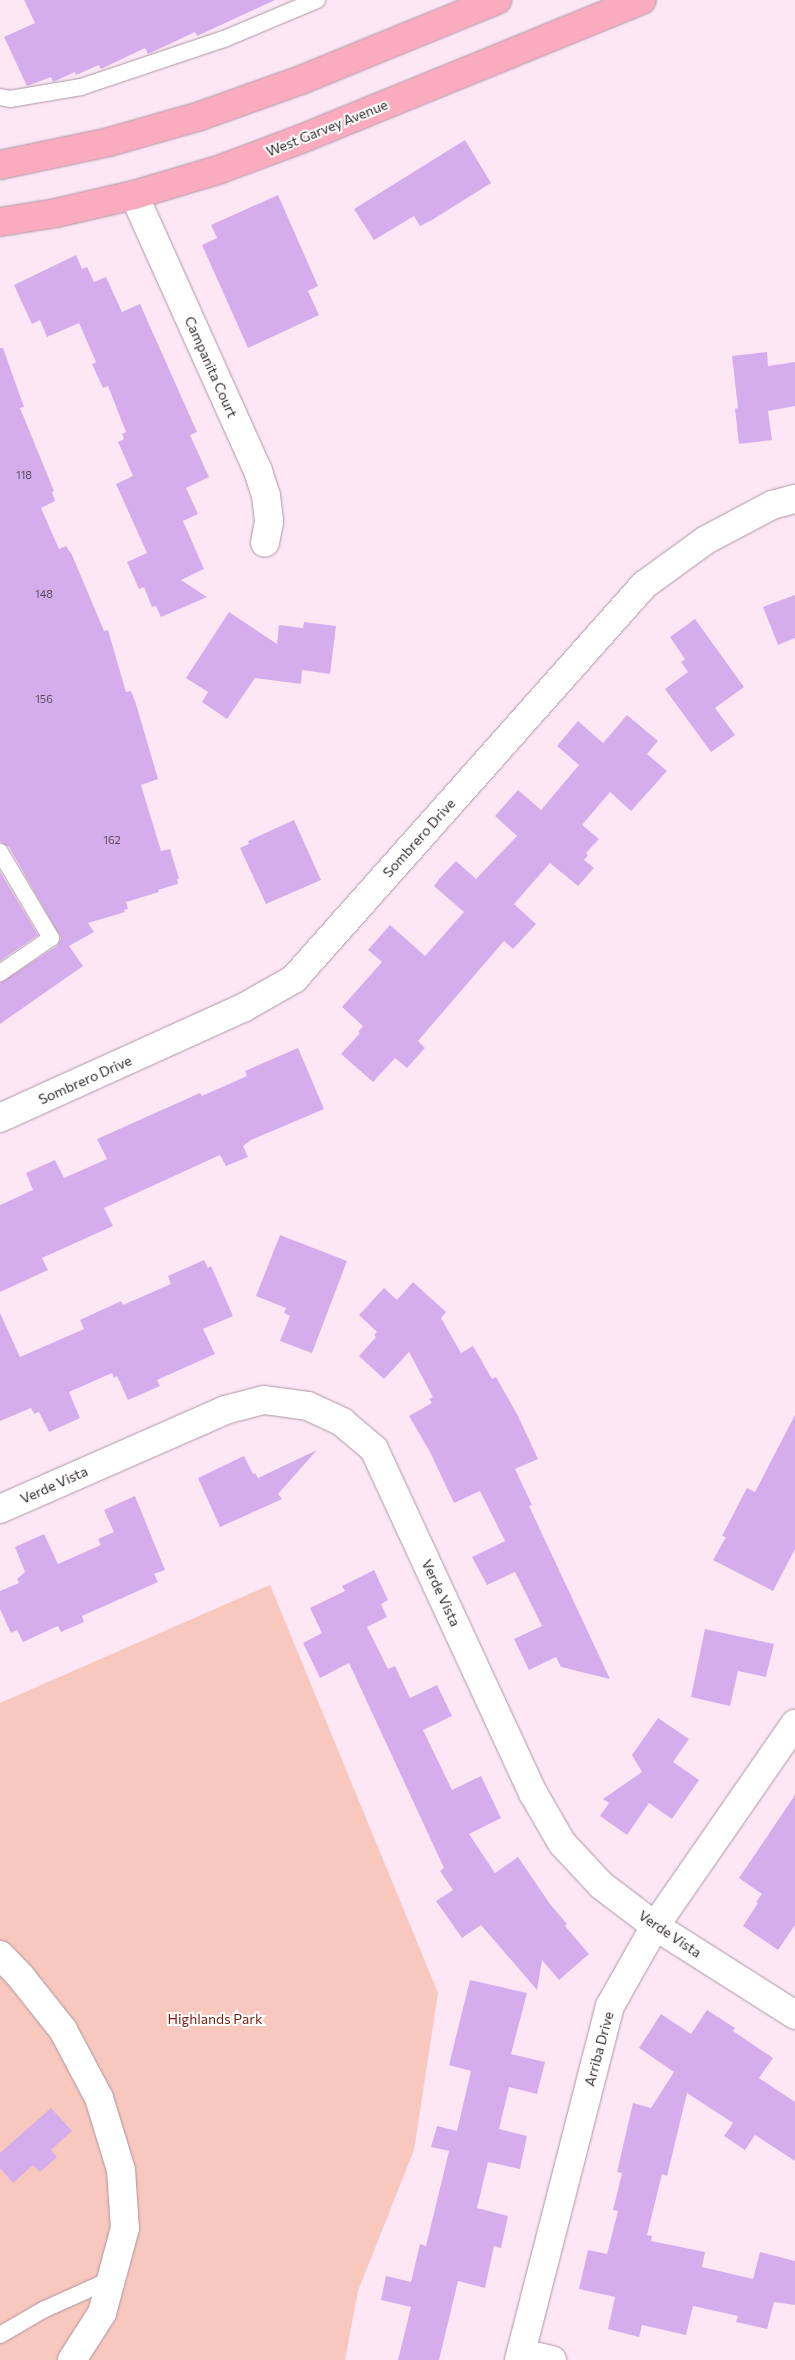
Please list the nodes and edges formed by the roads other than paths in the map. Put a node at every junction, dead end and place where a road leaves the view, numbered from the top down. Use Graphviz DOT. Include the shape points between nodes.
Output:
graph roads {
  1 [pos="317,0"];
  2 [pos="497,0"];
  3 [pos="642,0"];
  4 [pos="0,97"];
  5 [pos="0,165"];
  6 [pos="134,195"];
  7 [pos="0,222"];
  8 [pos="795,499"];
  9 [pos="265,543"];
  10 [pos="0,852"];
  11 [pos="0,972"];
  12 [pos="0,1118"];
  13 [pos="0,1509"];
  14 [pos="795,1724"];
  15 [pos="655,1926"];
  16 [pos="0,1955"];
  17 [pos="795,2015"];
  18 [pos="112,2279"];
  19 [pos="0,2335"];
  20 [pos="520,2356"];
  21 [pos="72,2360"];
  22 [pos="552,2360"];
  1 -- 4 [label="lane" via="224,39 81,87 10,99"];
  2 -- 5 [label="main road" via="301,80 200,116 109,142"];
  3 -- 6 [label="main road, West Garvey Avenue" via="258,156"];
  6 -- 7 [label="main road, West Garvey Avenue"];
  6 -- 9 [label="street, Campanita Court" via="258,472 266,496 269,522"];
  8 -- 12 [label="street, Sombrero Drive" via="772,505 706,540 644,585 294,979 243,1008"];
  10 -- 11 [label="lane" via="50,938"];
  13 -- 15 [label="street, Verde Vista" via="225,1410 264,1400 308,1406 342,1422 374,1449 533,1793 562,1843 601,1885"];
  14 -- 15 [label="street, Arriba Drive"];
  15 -- 17 [label="street, Verde Vista"];
  15 -- 20 [label="street, Arriba Drive" via="610,2006"];
  16 -- 18 [label="street" via="63,2030 99,2098 121,2170 125,2228"];
  18 -- 19 [label="lane" via="43,2310"];
  18 -- 21 [label="street" via="102,2313"];
  20 -- 22 [label="street"];
}
